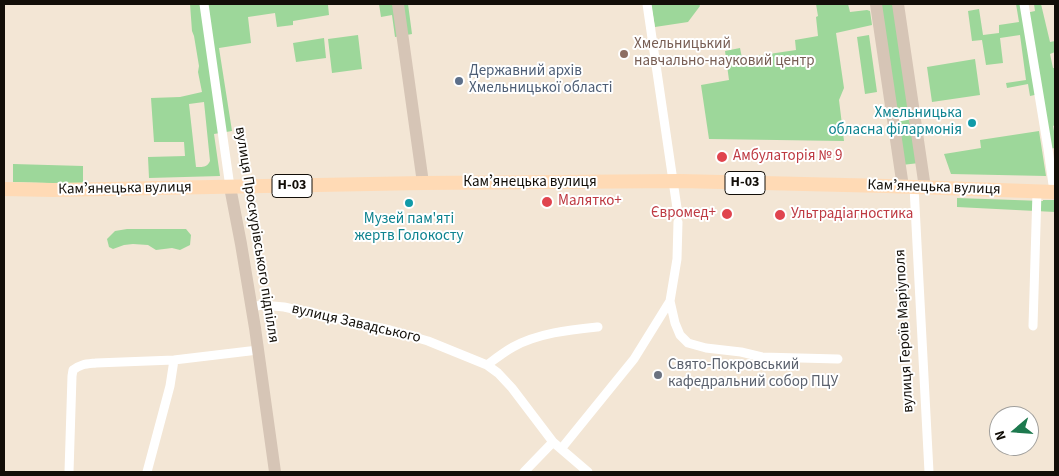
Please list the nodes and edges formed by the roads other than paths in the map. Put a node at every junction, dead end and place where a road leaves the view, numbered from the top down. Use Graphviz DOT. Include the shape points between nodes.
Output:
graph roads {
  1 [pos="204,4"];
  2 [pos="398,4"];
  3 [pos="648,4"];
  4 [pos="876,4"];
  5 [pos="898,4"];
  6 [pos="1024,4"];
  7 [pos="914,114"];
  8 [pos="893,118"];
  9 [pos="673,182"];
  10 [pos="423,183"];
  11 [pos="230,187"];
  12 [pos="914,187"];
  13 [pos="4,189"];
  14 [pos="1037,192"];
  15 [pos="1055,192"];
  16 [pos="677,208"];
  17 [pos="678,222"];
  18 [pos="670,301"];
  19 [pos="251,307"];
  20 [pos="1033,326"];
  21 [pos="598,327"];
  22 [pos="258,350"];
  23 [pos="838,359"];
  24 [pos="174,360"];
  25 [pos="487,365"];
  26 [pos="553,442"];
  27 [pos="561,449"];
  28 [pos="70,472"];
  29 [pos="147,472"];
  30 [pos="275,472"];
  31 [pos="524,472"];
  32 [pos="588,472"];
  33 [pos="929,472"];
  1 -- 11 [label="street, вулиця Проскурівського підпілля"];
  2 -- 10 [label="street"];
  3 -- 9 [label="street"];
  4 -- 8 [label="street, вулиця Героїв Маріуполя"];
  5 -- 7 [label="street, вулиця Героїв Маріуполя"];
  6 -- 15 [label="street"];
  7 -- 8 [label="street"];
  7 -- 12 [label="street, вулиця Героїв Маріуполя"];
  8 -- 12 [label="street, вулиця Героїв Маріуполя"];
  9 -- 10 [label="main road, Камʼянецька вулиця / Н-03"];
  9 -- 12 [label="main road, Камʼянецька вулиця / Н-03"];
  9 -- 16 [label="street"];
  10 -- 11 [label="main road, Камʼянецька вулиця / Н-03"];
  11 -- 13 [label="main road, Камʼянецька вулиця / Н-03"];
  11 -- 19 [label="street, вулиця Проскурівського підпілля"];
  12 -- 14 [label="main road, Камʼянецька вулиця / Н-03"];
  12 -- 33 [label="street, вулиця Героїв Маріуполя"];
  14 -- 15 [label="main road, Камʼянецька вулиця / Н-03"];
  14 -- 20 [label="street"];
  17 -- 18 [label="street" via="677,259"];
  18 -- 23 [label="street" via="680,335 688,343 762,357"];
  18 -- 27 [label="street" via="634,359"];
  19 -- 22 [label="street, вулиця Проскурівського підпілля"];
  19 -- 25 [label="street, вулиця Завадського" via="284,307 390,330 428,341"];
  21 -- 25 [label="street" via="548,334 530,340"];
  22 -- 24 [label="street"];
  22 -- 30 [label="street, вулиця Проскурівського підпілля"];
  24 -- 28 [label="street" via="82,364 73,370"];
  24 -- 29 [label="street"];
  25 -- 26 [label="street, вулиця Завадського" via="512,388"];
  26 -- 27 [label="street, вулиця Завадського"];
  26 -- 31 [label="street"];
  27 -- 32 [label="street, вулиця Завадського"];
}
